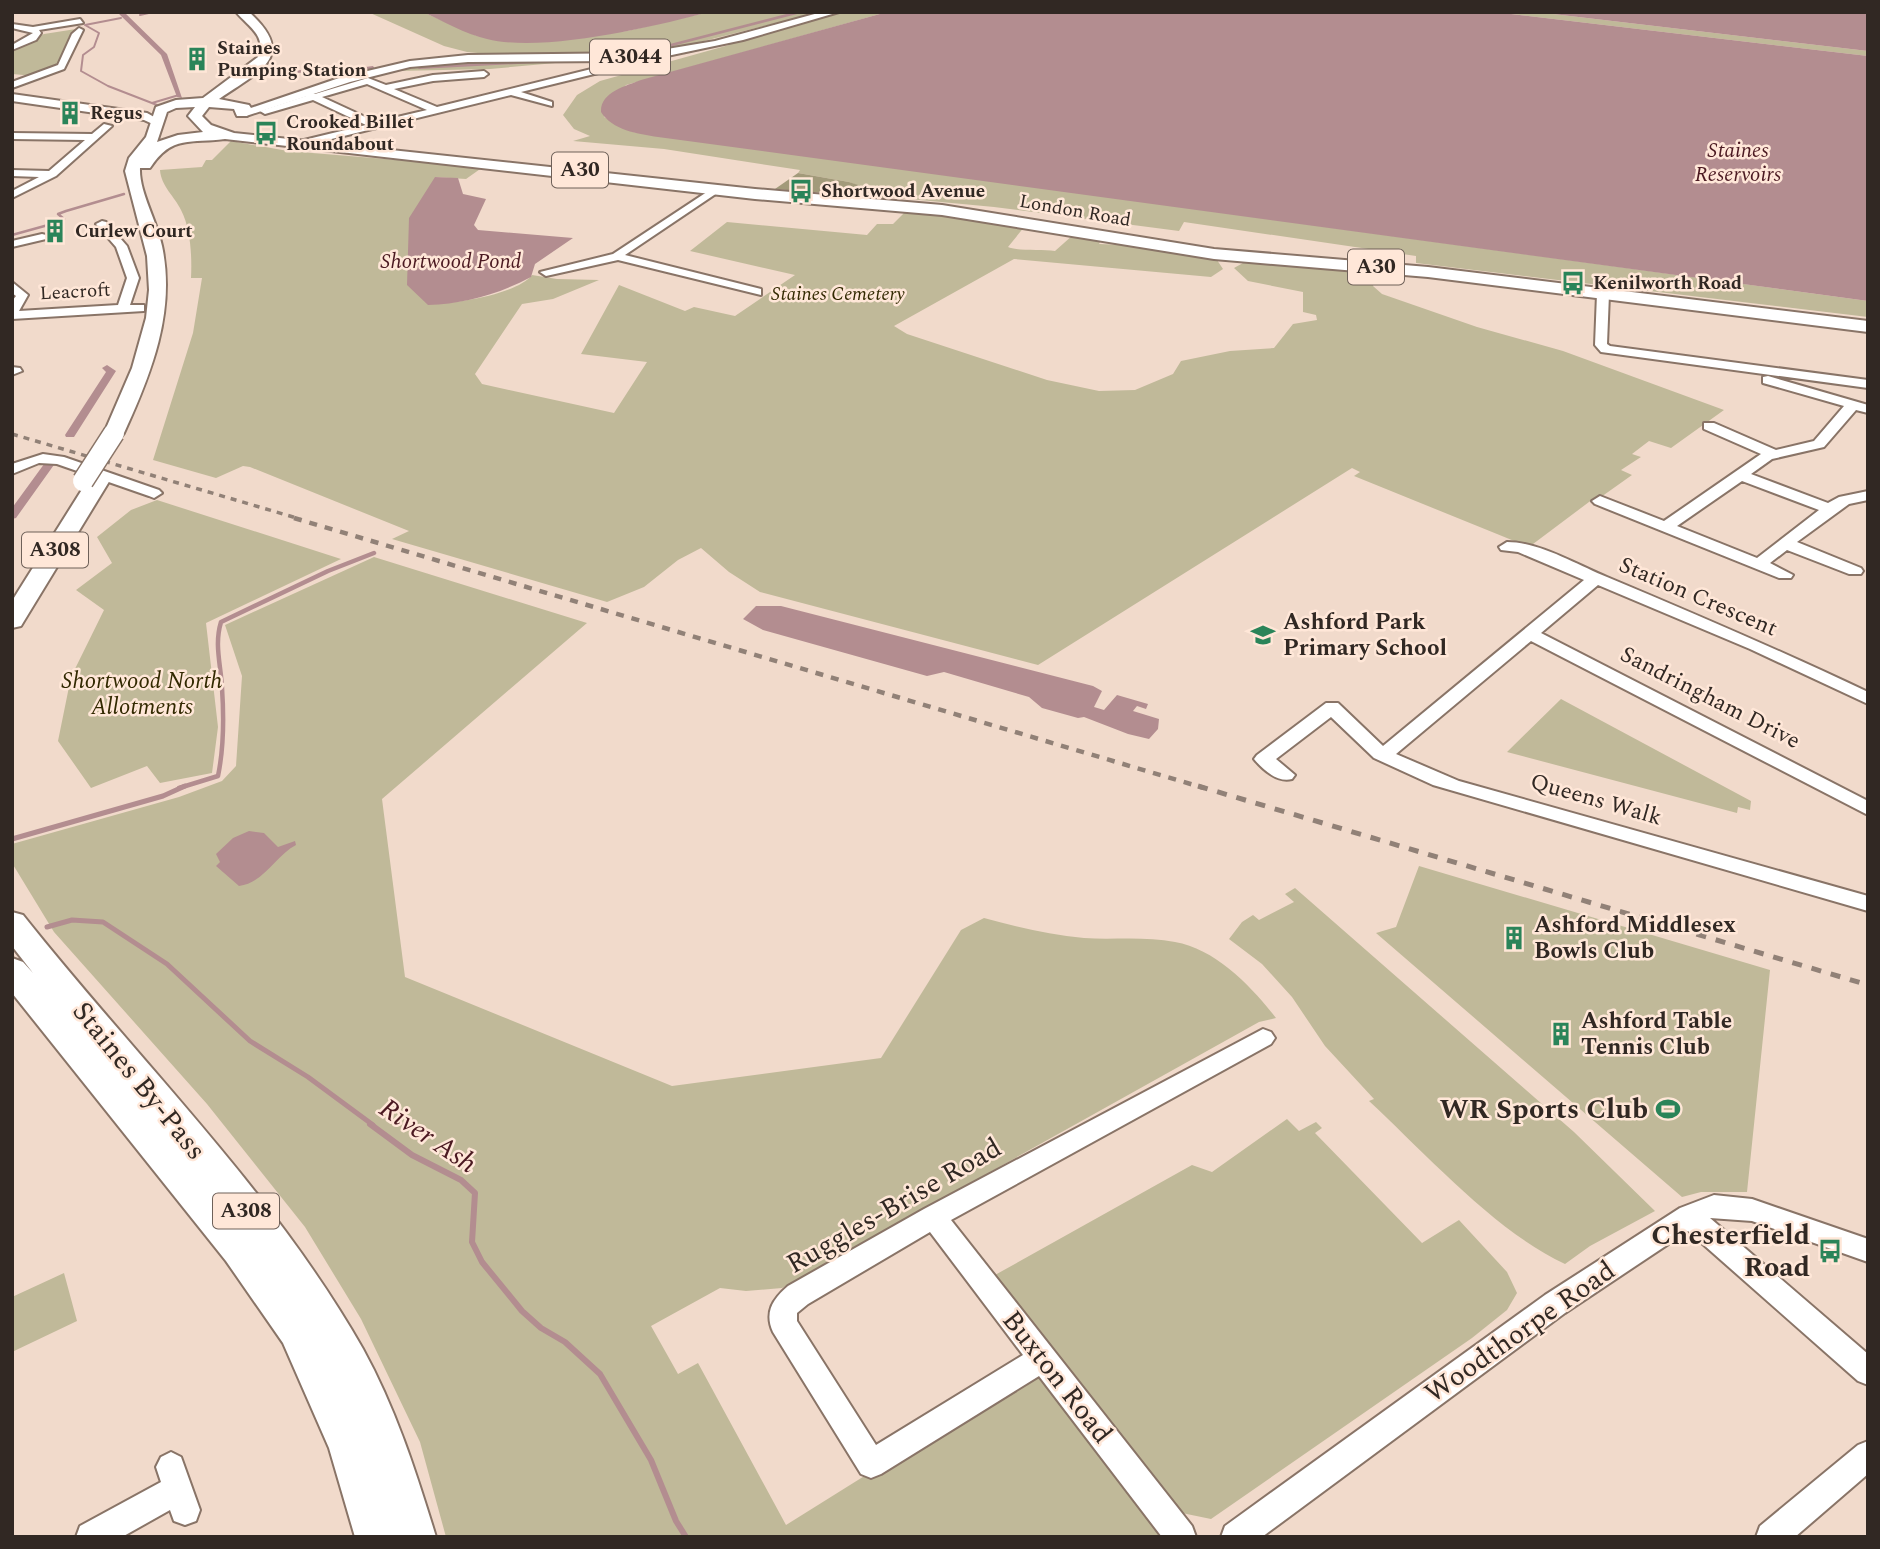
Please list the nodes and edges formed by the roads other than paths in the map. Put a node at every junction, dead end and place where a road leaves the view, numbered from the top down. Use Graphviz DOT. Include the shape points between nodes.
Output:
graph roads {
  1 [pos="242,12"];
  2 [pos="255,12"];
  3 [pos="834,12"];
  4 [pos="75,23"];
  5 [pos="12,26"];
  6 [pos="33,29"];
  7 [pos="12,48"];
  8 [pos="636,61"];
  9 [pos="484,74"];
  10 [pos="433,78"];
  11 [pos="558,79"];
  12 [pos="579,82"];
  13 [pos="12,85"];
  14 [pos="386,88"];
  15 [pos="509,91"];
  16 [pos="310,95"];
  17 [pos="12,96"];
  18 [pos="225,102"];
  19 [pos="550,104"];
  20 [pos="75,106"];
  21 [pos="171,106"];
  22 [pos="302,108"];
  23 [pos="433,109"];
  24 [pos="273,111"];
  25 [pos="113,121"];
  26 [pos="213,124"];
  27 [pos="372,124"];
  28 [pos="156,127"];
  29 [pos="12,136"];
  30 [pos="184,136"];
  31 [pos="94,137"];
  32 [pos="232,137"];
  33 [pos="307,142"];
  34 [pos="12,173"];
  35 [pos="52,174"];
  36 [pos="716,189"];
  37 [pos="12,195"];
  38 [pos="116,217"];
  39 [pos="1164,235"];
  40 [pos="42,237"];
  41 [pos="1139,237"];
  42 [pos="12,244"];
  43 [pos="618,257"];
  44 [pos="1242,257"];
  45 [pos="546,272"];
  46 [pos="12,286"];
  47 [pos="757,292"];
  48 [pos="1603,294"];
  49 [pos="158,308"];
  50 [pos="123,309"];
  51 [pos="12,314"];
  52 [pos="1868,325"];
  53 [pos="1787,380"];
  54 [pos="1868,384"];
  55 [pos="1860,407"];
  56 [pos="1709,426"];
  57 [pos="1772,453"];
  58 [pos="12,470"];
  59 [pos="1740,475"];
  60 [pos="91,480"];
  61 [pos="154,493"];
  62 [pos="1868,495"];
  63 [pos="1600,500"];
  64 [pos="1830,509"];
  65 [pos="1668,526"];
  66 [pos="1787,544"];
  67 [pos="1507,547"];
  68 [pos="1759,564"];
  69 [pos="1855,571"];
  70 [pos="1785,575"];
  71 [pos="1596,578"];
  72 [pos="12,594"];
  73 [pos="12,621"];
  74 [pos="1528,633"];
  75 [pos="1866,696"];
  76 [pos="1381,754"];
  77 [pos="1285,775"];
  78 [pos="1868,809"];
  79 [pos="1868,904"];
  80 [pos="12,923"];
  81 [pos="12,970"];
  82 [pos="1263,1038"];
  83 [pos="1689,1216"];
  84 [pos="933,1217"];
  85 [pos="1868,1251"];
  86 [pos="1043,1358"];
  87 [pos="1868,1372"];
  88 [pos="1868,1455"];
  89 [pos="178,1489"];
  90 [pos="91,1537"];
  91 [pos="377,1537"];
  92 [pos="414,1537"];
  93 [pos="1181,1537"];
  94 [pos="1236,1537"];
  95 [pos="1771,1537"];
  1 -- 18 [label="highway" via="268,45 266,54"];
  2 -- 18 [label="highway" via="280,39 278,56"];
  3 -- 16 [label="main road, A3044" via="666,53 425,62 370,72"];
  4 -- 6 [label="street"];
  4 -- 13 [label="street" via="67,61 61,67"];
  5 -- 6 [label="street"];
  6 -- 7 [label="street" via="36,36"];
  8 -- 11 [label="street"];
  9 -- 10 [label="street"];
  10 -- 14 [label="street"];
  11 -- 12 [label="street"];
  11 -- 15 [label="street"];
  14 -- 16 [label="street" via="364,81"];
  14 -- 23 [label="street"];
  15 -- 19 [label="street" via="527,101"];
  15 -- 23 [label="street"];
  16 -- 24 [label="main road, A3044"];
  16 -- 27 [label="street"];
  17 -- 20 [label="main road"];
  18 -- 21 [label="highway"];
  18 -- 24 [label="main road, A3044"];
  18 -- 26 [label="highway"];
  18 -- 26 [label="highway" via="195,117"];
  20 -- 21 [label="main road" via="130,112"];
  20 -- 25 [label="main road"];
  21 -- 28 [label="highway" via="162,109"];
  22 -- 24 [label="street"];
  23 -- 27 [label="street"];
  25 -- 28 [label="main road" via="147,117"];
  25 -- 31 [label="street"];
  26 -- 30 [label="highway"];
  26 -- 32 [label="highway, A30"];
  26 -- 33 [label="highway, A30"];
  27 -- 33 [label="street"];
  28 -- 30 [label="highway"];
  28 -- 49 [label="highway, A308" via="132,172 155,245"];
  29 -- 31 [label="street"];
  30 -- 32 [label="highway"];
  30 -- 49 [label="highway, A308" via="157,147 145,166 168,246"];
  31 -- 35 [label="street"];
  32 -- 36 [label="highway, London Road / A30"];
  33 -- 41 [label="highway, A30" via="966,208"];
  34 -- 35 [label="street"];
  35 -- 37 [label="street"];
  36 -- 41 [label="highway, London Road / A30" via="942,210"];
  36 -- 43 [label="street"];
  38 -- 50 [label="street" via="96,226 121,246 133,278"];
  39 -- 41 [label="highway, A30"];
  39 -- 44 [label="highway, A30" via="1251,250"];
  39 -- 52 [label="highway, A30"];
  40 -- 42 [label="street"];
  41 -- 44 [label="highway, London Road / A30"];
  43 -- 45 [label="street"];
  43 -- 47 [label="street"];
  44 -- 48 [label="highway, London Road / A30"];
  46 -- 51 [label="street" via="22,295"];
  48 -- 52 [label="highway, London Road / A30"];
  48 -- 53 [label="street" via="1601,345 1606,349 1739,368 1751,375"];
  49 -- 50 [label="street, Leacroft"];
  49 -- 60 [label="highway, A308, bridge" via="121,432"];
  50 -- 51 [label="street, Leacroft"];
  53 -- 54 [label="street"];
  53 -- 55 [label="street"];
  55 -- 57 [label="street" via="1819,444"];
  56 -- 57 [label="street"];
  57 -- 59 [label="street"];
  58 -- 61 [label="street" via="34,460 51,459"];
  59 -- 64 [label="street"];
  59 -- 65 [label="street"];
  60 -- 72 [label="highway, A308"];
  60 -- 73 [label="highway, A308"];
  62 -- 64 [label="street" via="1844,500"];
  63 -- 65 [label="street"];
  64 -- 66 [label="street"];
  65 -- 68 [label="street"];
  66 -- 68 [label="street"];
  66 -- 69 [label="street"];
  67 -- 71 [label="street, Station Crescent" via="1520,547"];
  68 -- 70 [label="street"];
  71 -- 74 [label="street"];
  71 -- 75 [label="street, Station Crescent"];
  74 -- 76 [label="street"];
  74 -- 78 [label="street, Sandringham Drive"];
  76 -- 77 [label="street, Queens Walk" via="1332,707 1264,759"];
  76 -- 79 [label="street, Queens Walk" via="1452,785"];
  80 -- 92 [label="highway, Staines By-Pass / A308" via="308,1293 378,1426"];
  81 -- 91 [label="highway, Staines By-Pass / A308" via="232,1239 298,1331 350,1447"];
  82 -- 84 [label="street, Ruggles-Brise Road"];
  83 -- 85 [label="street, Woodthorpe Road" via="1714,1206 1733,1206"];
  83 -- 87 [label="street"];
  83 -- 94 [label="street, Woodthorpe Road" via="1555,1304"];
  84 -- 86 [label="street, Buxton Road"];
  84 -- 86 [label="street, Ruggles-Brise Road" via="798,1294 784,1307 783,1323 871,1464"];
  86 -- 93 [label="street, Buxton Road"];
  88 -- 95 [label="street"];
  89 -- 90 [label="street"];
}
